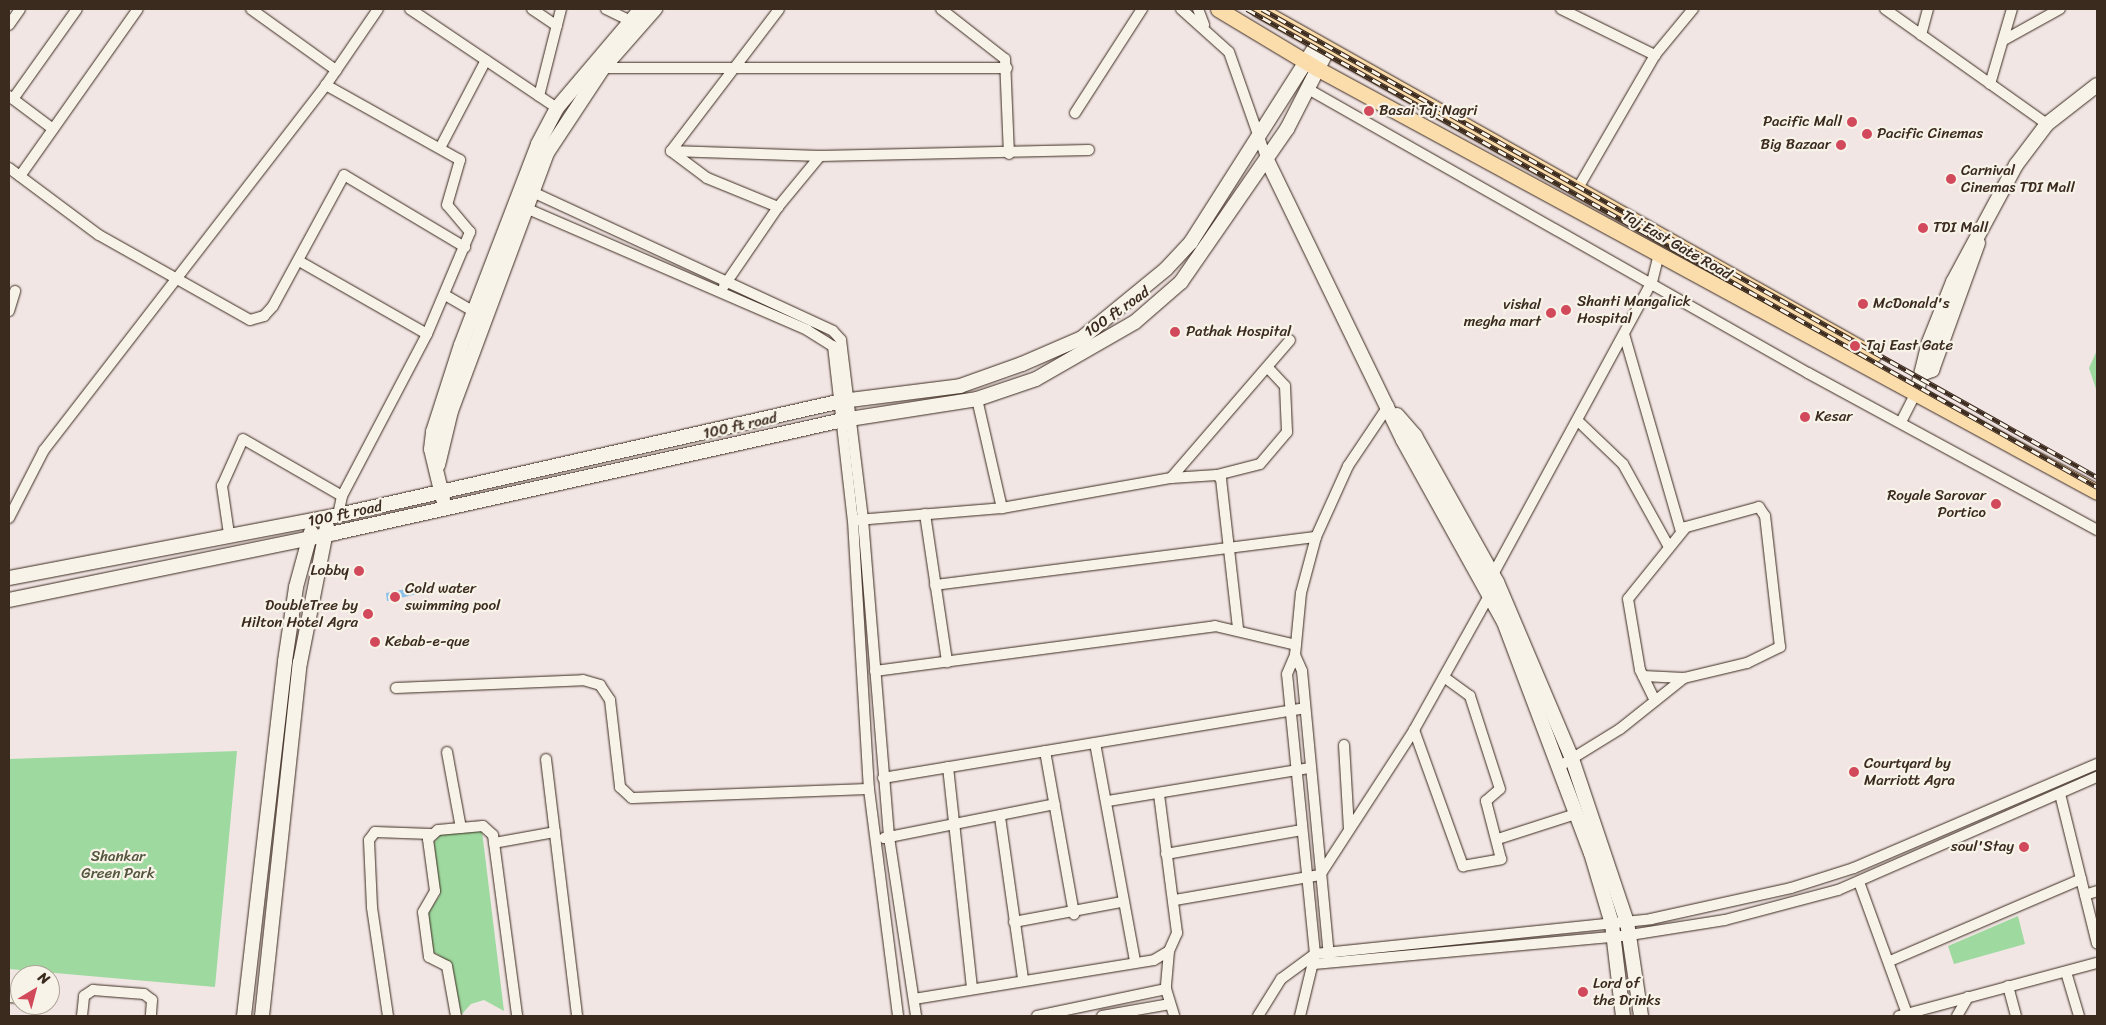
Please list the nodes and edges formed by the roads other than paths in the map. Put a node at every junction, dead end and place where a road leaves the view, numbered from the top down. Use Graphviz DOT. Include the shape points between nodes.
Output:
graph roads {
  1 [pos="20,9"];
  2 [pos="77,9"];
  3 [pos="138,9"];
  4 [pos="251,9"];
  5 [pos="378,9"];
  6 [pos="410,9"];
  7 [pos="532,9"];
  8 [pos="561,9"];
  9 [pos="606,9"];
  10 [pos="655,9"];
  11 [pos="779,9"];
  12 [pos="941,9"];
  13 [pos="1142,9"];
  14 [pos="1181,9"];
  15 [pos="1198,9"];
  16 [pos="1218,9"];
  17 [pos="1258,9"];
  18 [pos="1561,9"];
  19 [pos="1693,9"];
  20 [pos="1885,9"];
  21 [pos="1928,9"];
  22 [pos="2012,9"];
  23 [pos="2060,9"];
  24 [pos="636,13"];
  25 [pos="9,25"];
  26 [pos="1204,25"];
  27 [pos="557,26"];
  28 [pos="1921,35"];
  29 [pos="2004,40"];
  30 [pos="1323,46"];
  31 [pos="1655,54"];
  32 [pos="486,60"];
  33 [pos="1311,66"];
  34 [pos="603,68"];
  35 [pos="1007,68"];
  36 [pos="732,69"];
  37 [pos="336,70"];
  38 [pos="1990,84"];
  39 [pos="326,85"];
  40 [pos="2097,85"];
  41 [pos="1308,89"];
  42 [pos="539,96"];
  43 [pos="11,97"];
  44 [pos="558,108"];
  45 [pos="1075,113"];
  46 [pos="2047,124"];
  47 [pos="53,129"];
  48 [pos="1260,132"];
  49 [pos="440,148"];
  50 [pos="1090,150"];
  51 [pos="671,151"];
  52 [pos="1009,154"];
  53 [pos="820,156"];
  54 [pos="1267,160"];
  55 [pos="9,168"];
  56 [pos="20,176"];
  57 [pos="1578,188"];
  58 [pos="526,189"];
  59 [pos="520,205"];
  60 [pos="778,207"];
  61 [pos="465,247"];
  62 [pos="1659,253"];
  63 [pos="299,261"];
  64 [pos="175,281"];
  65 [pos="727,282"];
  66 [pos="1652,282"];
  67 [pos="15,291"];
  68 [pos="721,292"];
  69 [pos="445,295"];
  70 [pos="9,310"];
  71 [pos="473,312"];
  72 [pos="427,334"];
  73 [pos="1624,334"];
  74 [pos="1290,340"];
  75 [pos="1268,368"];
  76 [pos="1921,382"];
  77 [pos="977,400"];
  78 [pos="847,401"];
  79 [pos="1388,405"];
  80 [pos="847,419"];
  81 [pos="1578,421"];
  82 [pos="1901,422"];
  83 [pos="438,465"];
  84 [pos="1216,475"];
  85 [pos="1171,478"];
  86 [pos="2097,480"];
  87 [pos="441,491"];
  88 [pos="2097,492"];
  89 [pos="342,496"];
  90 [pos="445,508"];
  91 [pos="1002,508"];
  92 [pos="925,514"];
  93 [pos="334,516"];
  94 [pos="9,518"];
  95 [pos="315,519"];
  96 [pos="863,520"];
  97 [pos="852,521"];
  98 [pos="2097,530"];
  99 [pos="1681,532"];
  100 [pos="229,534"];
  101 [pos="324,535"];
  102 [pos="1316,537"];
  103 [pos="309,538"];
  104 [pos="1669,547"];
  105 [pos="1230,548"];
  106 [pos="9,578"];
  107 [pos="935,585"];
  108 [pos="1491,585"];
  109 [pos="9,600"];
  110 [pos="1238,628"];
  111 [pos="1296,650"];
  112 [pos="947,662"];
  113 [pos="875,671"];
  114 [pos="1643,676"];
  115 [pos="1445,678"];
  116 [pos="1684,678"];
  117 [pos="396,688"];
  118 [pos="1655,701"];
  119 [pos="1288,708"];
  120 [pos="1304,708"];
  121 [pos="1414,730"];
  122 [pos="1095,743"];
  123 [pos="1344,745"];
  124 [pos="1045,751"];
  125 [pos="447,752"];
  126 [pos="546,759"];
  127 [pos="1566,762"];
  128 [pos="2097,764"];
  129 [pos="948,767"];
  130 [pos="1293,768"];
  131 [pos="1310,768"];
  132 [pos="2097,776"];
  133 [pos="884,778"];
  134 [pos="869,789"];
  135 [pos="1159,794"];
  136 [pos="2060,794"];
  137 [pos="1108,801"];
  138 [pos="1054,804"];
  139 [pos="1569,816"];
  140 [pos="1000,818"];
  141 [pos="957,826"];
  142 [pos="460,828"];
  143 [pos="1348,829"];
  144 [pos="1302,830"];
  145 [pos="554,832"];
  146 [pos="431,834"];
  147 [pos="889,837"];
  148 [pos="874,839"];
  149 [pos="1498,839"];
  150 [pos="494,843"];
  151 [pos="1166,854"];
  152 [pos="1320,876"];
  153 [pos="2081,879"];
  154 [pos="1308,880"];
  155 [pos="1859,882"];
  156 [pos="2097,891"];
  157 [pos="2085,895"];
  158 [pos="1175,900"];
  159 [pos="1122,902"];
  160 [pos="1074,914"];
  161 [pos="1014,922"];
  162 [pos="1628,929"];
  163 [pos="1613,930"];
  164 [pos="2097,944"];
  165 [pos="1169,952"];
  166 [pos="1328,953"];
  167 [pos="1314,959"];
  168 [pos="1890,961"];
  169 [pos="1135,962"];
  170 [pos="2097,963"];
  171 [pos="1330,964"];
  172 [pos="2066,972"];
  173 [pos="1023,979"];
  174 [pos="2008,986"];
  175 [pos="972,989"];
  176 [pos="1166,990"];
  177 [pos="1968,997"];
  178 [pos="914,999"];
  179 [pos="1170,1004"];
  180 [pos="1903,1015"];
  181 [pos="82,1016"];
  182 [pos="150,1016"];
  183 [pos="244,1016"];
  184 [pos="262,1016"];
  185 [pos="388,1016"];
  186 [pos="456,1016"];
  187 [pos="517,1016"];
  188 [pos="577,1016"];
  189 [pos="898,1016"];
  190 [pos="916,1016"];
  191 [pos="1037,1016"];
  192 [pos="1102,1016"];
  193 [pos="1174,1016"];
  194 [pos="1258,1016"];
  195 [pos="1300,1016"];
  196 [pos="1623,1016"];
  197 [pos="1641,1016"];
  198 [pos="1957,1016"];
  199 [pos="2016,1016"];
  200 [pos="2078,1016"];
  1 -- 25 [label="street"];
  2 -- 43 [label="street"];
  3 -- 47 [label="street"];
  4 -- 37 [label="street"];
  5 -- 37 [label="street"];
  6 -- 32 [label="street"];
  7 -- 27 [label="street"];
  8 -- 27 [label="street"];
  9 -- 24 [label="street"];
  10 -- 34 [label="main road"];
  11 -- 36 [label="street"];
  12 -- 35 [label="street" via="1000,52"];
  13 -- 45 [label="street"];
  14 -- 26 [label="street"];
  15 -- 26 [label="street"];
  16 -- 33 [label="main road"];
  17 -- 30 [label="main road, Taj East Gate Road"];
  18 -- 31 [label="street"];
  19 -- 31 [label="street"];
  20 -- 28 [label="street"];
  21 -- 28 [label="street"];
  22 -- 29 [label="street"];
  23 -- 29 [label="street"];
  24 -- 44 [label="main road"];
  26 -- 48 [label="street" via="1229,52"];
  27 -- 42 [label="street"];
  28 -- 38 [label="street"];
  29 -- 38 [label="street"];
  30 -- 33 [label="main road, 100 ft road"];
  30 -- 57 [label="main road, Taj East Gate Road"];
  31 -- 57 [label="street"];
  32 -- 42 [label="street"];
  32 -- 49 [label="street"];
  33 -- 41 [label="main road, 100 ft road"];
  33 -- 48 [label="main road, 100 ft road"];
  33 -- 62 [label="main road"];
  34 -- 36 [label="street"];
  34 -- 58 [label="main road" via="551,145"];
  35 -- 36 [label="street"];
  35 -- 52 [label="street"];
  36 -- 51 [label="street"];
  37 -- 39 [label="street"];
  38 -- 46 [label="street"];
  39 -- 49 [label="street"];
  39 -- 64 [label="street"];
  40 -- 46 [label="main road"];
  41 -- 54 [label="main road, 100 ft road"];
  41 -- 66 [label="street"];
  42 -- 44 [label="street"];
  43 -- 47 [label="street"];
  44 -- 58 [label="main road"];
  46 -- 76 [label="main road" via="2016,165 1948,295 1929,342"];
  47 -- 56 [label="street"];
  48 -- 54 [label="street"];
  48 -- 78 [label="main road, 100 ft road" via="1191,242 1127,304 1082,338 960,386"];
  49 -- 61 [label="street" via="461,163 447,205 469,228"];
  50 -- 52 [label="street"];
  51 -- 53 [label="street"];
  51 -- 60 [label="street" via="715,182"];
  52 -- 53 [label="street"];
  53 -- 60 [label="street"];
  54 -- 77 [label="main road, 100 ft road" via="1210,245 1165,298 1092,350 1036,379"];
  54 -- 79 [label="main road"];
  55 -- 56 [label="street"];
  56 -- 64 [label="street" via="92,230"];
  57 -- 76 [label="main road, Taj East Gate Road"];
  58 -- 59 [label="main road"];
  58 -- 65 [label="street"];
  59 -- 68 [label="street"];
  59 -- 71 [label="main road"];
  59 -- 83 [label="main road" via="451,411"];
  60 -- 65 [label="street"];
  61 -- 63 [label="street" via="344,175"];
  61 -- 69 [label="street"];
  62 -- 66 [label="street"];
  62 -- 76 [label="main road"];
  63 -- 64 [label="street" via="273,306 258,319 239,316"];
  63 -- 72 [label="street"];
  64 -- 94 [label="street" via="36,462"];
  65 -- 68 [label="street"];
  65 -- 78 [label="street" via="838,335"];
  66 -- 73 [label="street"];
  66 -- 82 [label="street"];
  67 -- 70 [label="street"];
  68 -- 78 [label="street" via="829,341"];
  69 -- 71 [label="street"];
  69 -- 72 [label="street"];
  71 -- 83 [label="main road" via="433,432 431,449"];
  72 -- 89 [label="street"];
  73 -- 81 [label="street"];
  73 -- 99 [label="street"];
  74 -- 75 [label="street"];
  75 -- 84 [label="street" via="1285,386 1288,432 1260,464"];
  75 -- 85 [label="street"];
  76 -- 82 [label="street"];
  76 -- 86 [label="main road, Taj East Gate Road"];
  76 -- 88 [label="main road"];
  77 -- 80 [label="main road, 100 ft road"];
  77 -- 91 [label="street"];
  78 -- 80 [label="street"];
  78 -- 87 [label="main road, 100 ft road"];
  79 -- 102 [label="street" via="1348,466"];
  79 -- 108 [label="main road" via="1415,436"];
  80 -- 90 [label="main road, 100 ft road"];
  80 -- 96 [label="street"];
  80 -- 97 [label="street"];
  81 -- 104 [label="street" via="1624,464"];
  81 -- 108 [label="street"];
  82 -- 98 [label="street"];
  83 -- 87 [label="main road"];
  84 -- 85 [label="street"];
  84 -- 105 [label="street" via="1221,479"];
  85 -- 91 [label="street"];
  87 -- 90 [label="main road"];
  87 -- 93 [label="main road, 100 ft road"];
  89 -- 93 [label="street"];
  89 -- 100 [label="street" via="243,439 222,486"];
  90 -- 101 [label="main road, 100 ft road"];
  91 -- 92 [label="street"];
  92 -- 96 [label="street"];
  92 -- 107 [label="street"];
  93 -- 95 [label="main road, 100 ft road"];
  93 -- 101 [label="main road"];
  95 -- 100 [label="main road, 100 ft road"];
  95 -- 103 [label="main road"];
  96 -- 97 [label="street"];
  96 -- 113 [label="street"];
  97 -- 134 [label="street"];
  99 -- 104 [label="street"];
  99 -- 116 [label="street" via="1694,522 1753,506 1764,511 1781,637 1780,647 1768,656"];
  100 -- 106 [label="main road, 100 ft road"];
  101 -- 103 [label="main road, 100 ft road"];
  101 -- 184 [label="main road" via="300,663"];
  102 -- 105 [label="street"];
  102 -- 111 [label="street" via="1301,593"];
  103 -- 109 [label="main road, 100 ft road"];
  103 -- 183 [label="main road" via="296,587 285,661"];
  104 -- 114 [label="street" via="1628,600"];
  105 -- 107 [label="street"];
  105 -- 110 [label="street"];
  107 -- 112 [label="street"];
  108 -- 115 [label="street"];
  108 -- 127 [label="main road"];
  110 -- 111 [label="street"];
  110 -- 112 [label="street" via="1215,626"];
  111 -- 119 [label="street" via="1287,674"];
  111 -- 120 [label="street" via="1302,672"];
  112 -- 113 [label="street"];
  113 -- 133 [label="street"];
  114 -- 116 [label="street"];
  114 -- 118 [label="street"];
  115 -- 121 [label="street"];
  115 -- 149 [label="street" via="1470,696 1500,789 1486,800"];
  116 -- 118 [label="street"];
  117 -- 134 [label="street" via="583,680 600,686 610,700 620,787 632,798"];
  118 -- 127 [label="street"];
  119 -- 120 [label="street"];
  119 -- 122 [label="street"];
  119 -- 130 [label="street"];
  120 -- 131 [label="street"];
  121 -- 143 [label="street"];
  121 -- 149 [label="street" via="1463,866 1501,859"];
  122 -- 124 [label="street"];
  122 -- 137 [label="street"];
  123 -- 143 [label="street"];
  124 -- 129 [label="street"];
  124 -- 138 [label="street"];
  125 -- 142 [label="street"];
  126 -- 145 [label="street"];
  127 -- 162 [label="main road"];
  127 -- 163 [label="main road"];
  128 -- 162 [label="street" via="1826,878"];
  129 -- 133 [label="street"];
  129 -- 141 [label="street"];
  130 -- 131 [label="street"];
  130 -- 135 [label="street"];
  130 -- 144 [label="street"];
  131 -- 152 [label="street"];
  132 -- 136 [label="street"];
  133 -- 147 [label="street"];
  134 -- 148 [label="street"];
  135 -- 137 [label="street"];
  135 -- 151 [label="street"];
  136 -- 153 [label="street"];
  136 -- 155 [label="street"];
  137 -- 159 [label="street"];
  138 -- 140 [label="street"];
  138 -- 160 [label="street"];
  139 -- 149 [label="street"];
  140 -- 141 [label="street"];
  140 -- 161 [label="street"];
  141 -- 147 [label="street"];
  141 -- 175 [label="street"];
  142 -- 146 [label="street"];
  142 -- 150 [label="street" via="486,826"];
  143 -- 152 [label="street"];
  144 -- 151 [label="street"];
  144 -- 154 [label="street"];
  145 -- 150 [label="street"];
  145 -- 188 [label="street"];
  146 -- 185 [label="street" via="375,832 369,840 372,907"];
  146 -- 186 [label="street" via="435,891 423,912 423,921 428,957 447,966 450,974"];
  147 -- 148 [label="street"];
  147 -- 178 [label="street"];
  148 -- 189 [label="street"];
  150 -- 187 [label="street"];
  151 -- 158 [label="street"];
  152 -- 154 [label="street"];
  152 -- 166 [label="street"];
  153 -- 157 [label="street"];
  153 -- 168 [label="street"];
  154 -- 158 [label="street"];
  154 -- 167 [label="street"];
  155 -- 162 [label="street" via="1725,920"];
  155 -- 168 [label="street"];
  156 -- 157 [label="street"];
  157 -- 164 [label="street"];
  158 -- 165 [label="street" via="1177,933"];
  159 -- 160 [label="street"];
  159 -- 169 [label="street"];
  160 -- 161 [label="street"];
  161 -- 173 [label="street"];
  162 -- 163 [label="street"];
  162 -- 197 [label="main road"];
  163 -- 166 [label="street"];
  163 -- 171 [label="street"];
  163 -- 196 [label="main road"];
  165 -- 169 [label="street" via="1158,959"];
  165 -- 176 [label="street"];
  166 -- 167 [label="street"];
  166 -- 171 [label="street"];
  167 -- 171 [label="street"];
  167 -- 194 [label="street" via="1281,979"];
  167 -- 195 [label="street"];
  168 -- 180 [label="street"];
  169 -- 173 [label="street"];
  170 -- 172 [label="street"];
  172 -- 174 [label="street"];
  172 -- 200 [label="street"];
  173 -- 175 [label="street"];
  174 -- 177 [label="street"];
  174 -- 199 [label="street"];
  175 -- 178 [label="street"];
  176 -- 179 [label="street"];
  176 -- 191 [label="street"];
  177 -- 180 [label="street"];
  177 -- 198 [label="street"];
  178 -- 190 [label="street"];
  179 -- 192 [label="street"];
  179 -- 193 [label="street"];
  181 -- 182 [label="street" via="84,996 94,990 144,994 152,1000"];
}
